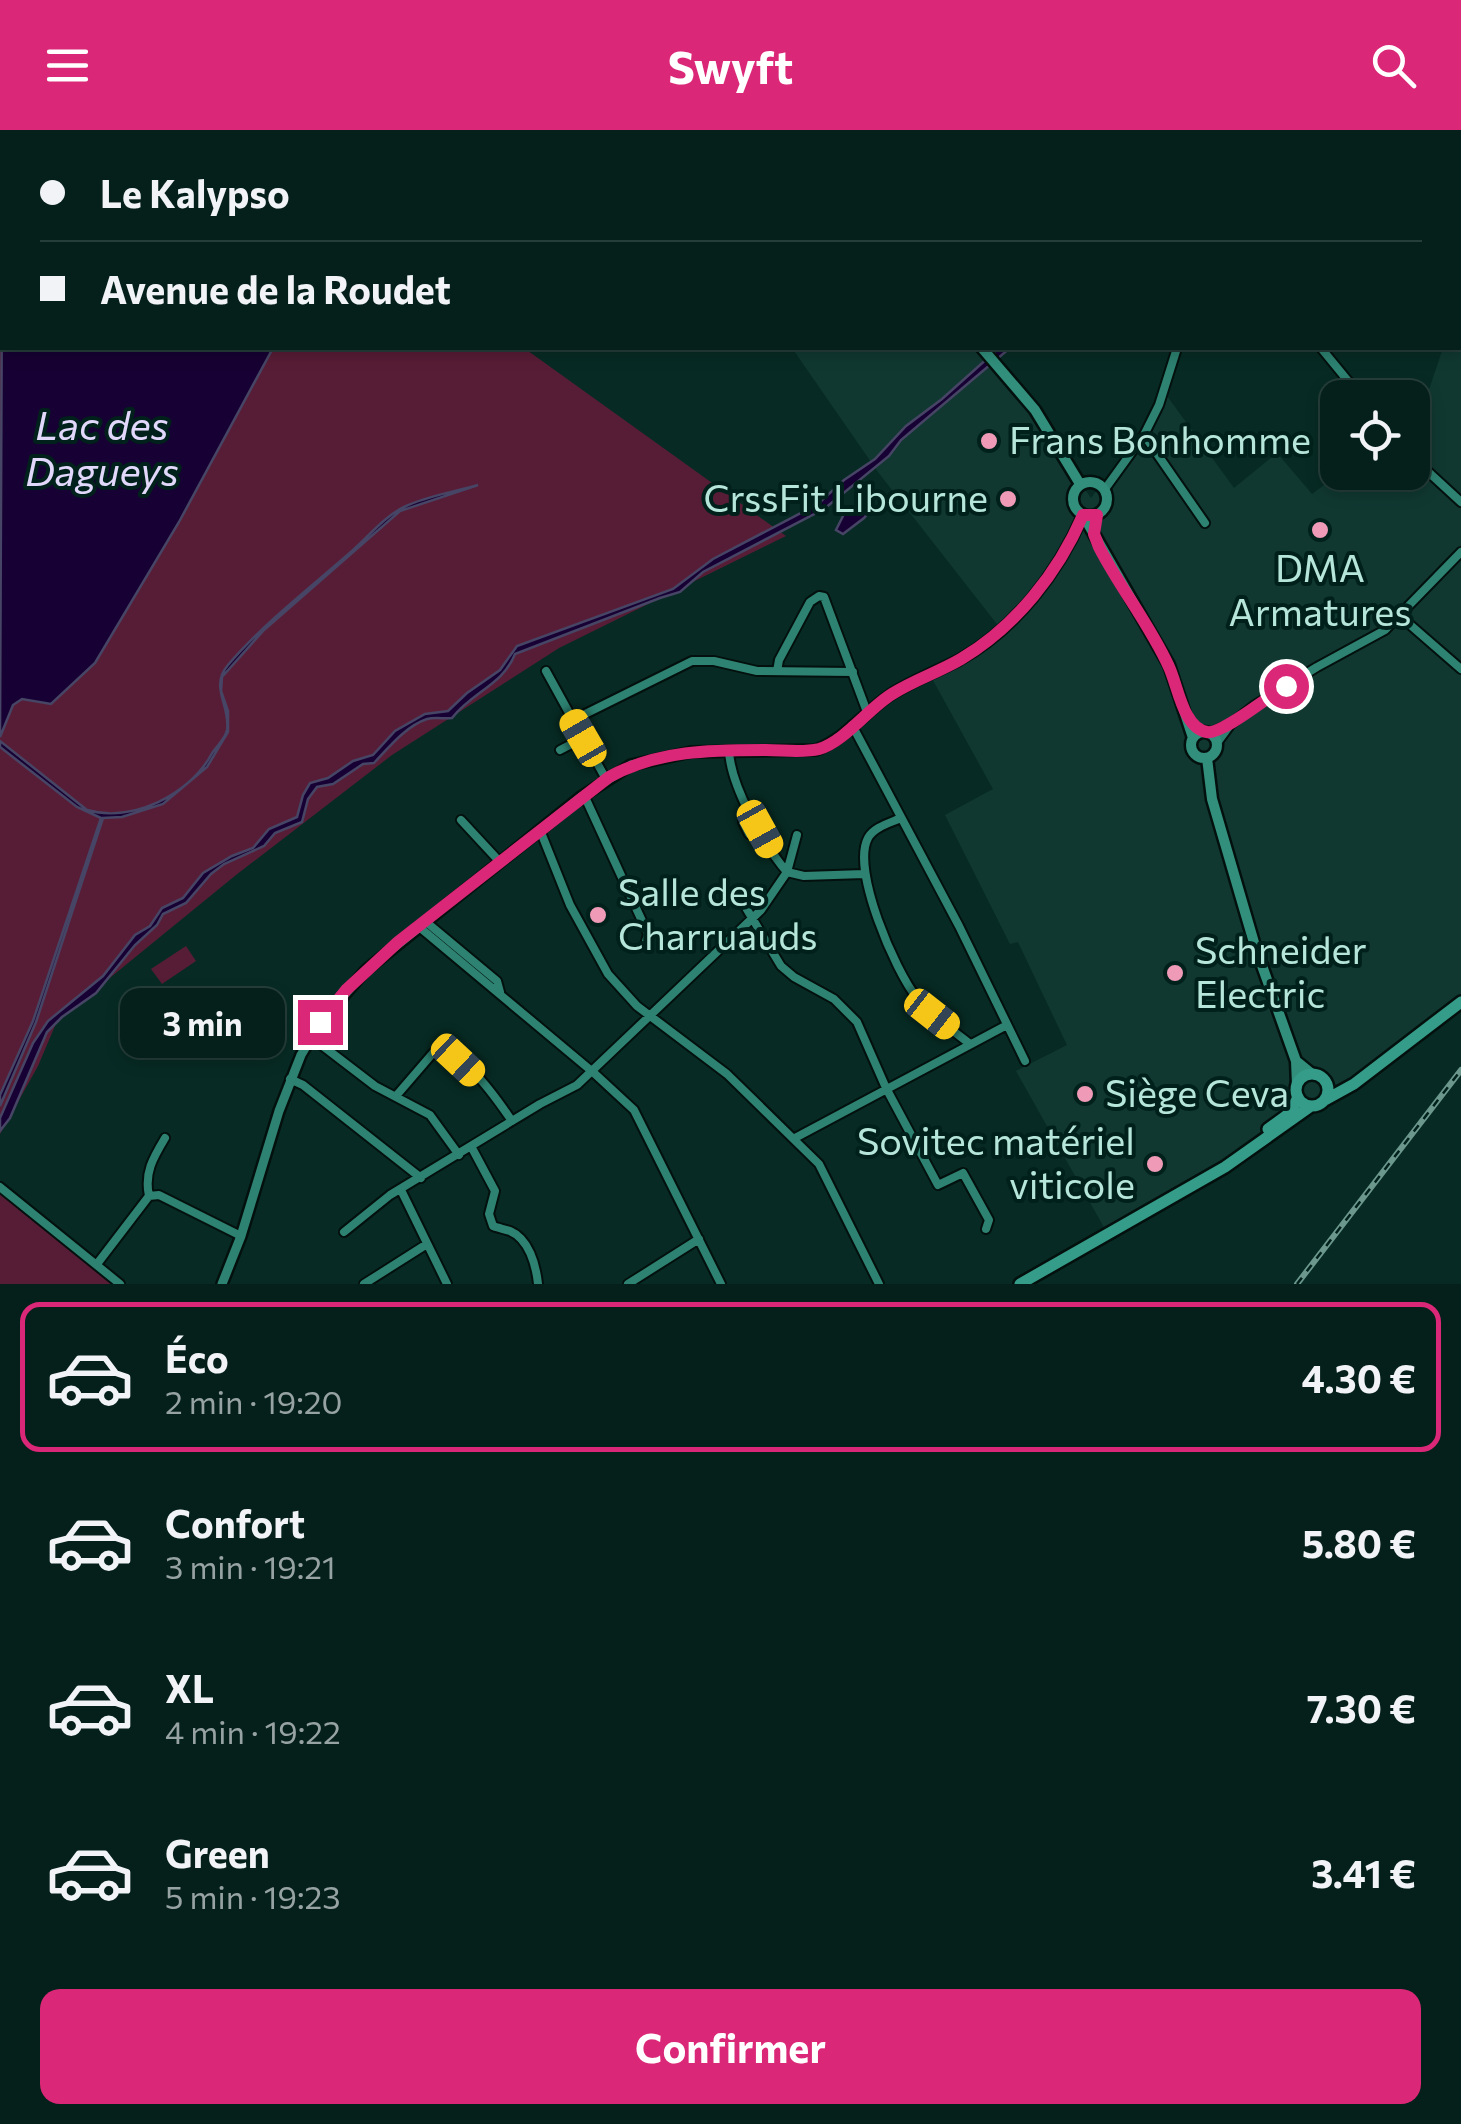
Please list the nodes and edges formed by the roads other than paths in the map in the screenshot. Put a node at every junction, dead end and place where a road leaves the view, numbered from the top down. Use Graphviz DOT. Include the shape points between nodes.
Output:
graph roads {
  1 [pos="984,350"];
  2 [pos="1175,350"];
  3 [pos="1323,350"];
  4 [pos="1347,380"];
  5 [pos="1144,435"];
  6 [pos="1430,473"];
  7 [pos="1080,484"];
  8 [pos="1104,489"];
  9 [pos="1461,502"];
  10 [pos="1083,515"];
  11 [pos="1097,515"];
  12 [pos="1205,522"];
  13 [pos="1076,532"];
  14 [pos="1092,533"];
  15 [pos="1461,552"];
  16 [pos="1400,616"];
  17 [pos="1461,669"];
  18 [pos="546,671"];
  19 [pos="778,671"];
  20 [pos="853,672"];
  21 [pos="1184,710"];
  22 [pos="867,712"];
  23 [pos="573,720"];
  24 [pos="852,725"];
  25 [pos="1210,736"];
  26 [pos="583,738"];
  27 [pos="1193,738"];
  28 [pos="560,750"];
  29 [pos="729,750"];
  30 [pos="1206,758"];
  31 [pos="606,779"];
  32 [pos="584,795"];
  33 [pos="901,818"];
  34 [pos="461,820"];
  35 [pos="540,830"];
  36 [pos="797,836"];
  37 [pos="499,862"];
  38 [pos="786,872"];
  39 [pos="864,874"];
  40 [pos="737,893"];
  41 [pos="754,917"];
  42 [pos="421,923"];
  43 [pos="645,946"];
  44 [pos="1461,1002"];
  45 [pos="652,1016"];
  46 [pos="1008,1025"];
  47 [pos="311,1037"];
  48 [pos="970,1044"];
  49 [pos="1024,1061"];
  50 [pos="1296,1061"];
  51 [pos="592,1071"];
  52 [pos="1312,1074"];
  53 [pos="290,1079"];
  54 [pos="1325,1081"];
  55 [pos="1354,1084"];
  56 [pos="886,1088"];
  57 [pos="1297,1091"];
  58 [pos="396,1096"];
  59 [pos="1324,1100"];
  60 [pos="1312,1106"];
  61 [pos="512,1121"];
  62 [pos="165,1138"];
  63 [pos="795,1138"];
  64 [pos="472,1148"];
  65 [pos="459,1155"];
  66 [pos="1205,1176"];
  67 [pos="421,1178"];
  68 [pos="0,1188"];
  69 [pos="400,1190"];
  70 [pos="149,1196"];
  71 [pos="986,1230"];
  72 [pos="344,1232"];
  73 [pos="241,1236"];
  74 [pos="698,1239"];
  75 [pos="426,1244"];
  76 [pos="96,1264"];
  77 [pos="716,1273"];
  78 [pos="120,1284"];
  79 [pos="222,1284"];
  80 [pos="364,1284"];
  81 [pos="447,1284"];
  82 [pos="538,1284"];
  83 [pos="628,1284"];
  84 [pos="712,1284"];
  85 [pos="721,1284"];
  86 [pos="879,1284"];
  87 [pos="1020,1284"];
  1 -- 7 [label="main road" via="1035,410"];
  2 -- 5 [label="street"];
  3 -- 4 [label="street"];
  5 -- 8 [label="street"];
  5 -- 12 [label="street"];
  6 -- 9 [label="street"];
  7 -- 8 [label="main road"];
  7 -- 10 [label="main road" via="1072,498"];
  8 -- 11 [label="main road" via="1107,505"];
  10 -- 11 [label="main road"];
  10 -- 13 [label="street"];
  10 -- 14 [label="main road"];
  11 -- 14 [label="main road"];
  13 -- 14 [label="street"];
  13 -- 22 [label="street" via="1041,588 998,633"];
  14 -- 21 [label="main road" via="1168,665"];
  15 -- 16 [label="street"];
  16 -- 17 [label="street"];
  16 -- 25 [label="street"];
  18 -- 23 [label="street"];
  19 -- 20 [label="street"];
  19 -- 20 [label="street" via="802,616 819,596 827,600"];
  19 -- 23 [label="street" via="692,661"];
  20 -- 22 [label="street"];
  21 -- 25 [label="main road"];
  21 -- 27 [label="main road"];
  22 -- 24 [label="street"];
  23 -- 26 [label="street"];
  24 -- 29 [label="street" via="816,750"];
  24 -- 33 [label="street"];
  25 -- 27 [label="main road"];
  25 -- 30 [label="main road" via="1215,752"];
  26 -- 28 [label="street"];
  26 -- 31 [label="street"];
  27 -- 30 [label="main road" via="1194,752"];
  29 -- 31 [label="street" via="669,754"];
  29 -- 38 [label="street" via="750,810 743,822 749,834 760,829"];
  30 -- 50 [label="main road" via="1256,948"];
  31 -- 32 [label="street"];
  32 -- 35 [label="street"];
  32 -- 43 [label="street" via="648,934"];
  33 -- 39 [label="street" via="871,833"];
  33 -- 46 [label="street"];
  34 -- 37 [label="street"];
  35 -- 37 [label="street"];
  35 -- 45 [label="street" via="608,974"];
  36 -- 38 [label="street"];
  37 -- 42 [label="street"];
  38 -- 39 [label="street"];
  38 -- 41 [label="street"];
  39 -- 48 [label="street" via="901,975 932,1014"];
  40 -- 41 [label="street"];
  41 -- 45 [label="street"];
  41 -- 56 [label="street" via="781,966 857,1022"];
  42 -- 47 [label="street" via="346,990"];
  42 -- 51 [label="street" via="497,981 500,992"];
  44 -- 55 [label="main road"];
  45 -- 51 [label="street"];
  45 -- 63 [label="street"];
  46 -- 48 [label="street"];
  46 -- 49 [label="street"];
  47 -- 53 [label="street"];
  47 -- 58 [label="street"];
  48 -- 56 [label="street"];
  50 -- 52 [label="main road"];
  50 -- 57 [label="main road"];
  51 -- 61 [label="street"];
  51 -- 74 [label="street" via="634,1110"];
  52 -- 54 [label="main road"];
  52 -- 57 [label="main road"];
  53 -- 67 [label="street"];
  53 -- 73 [label="street"];
  54 -- 55 [label="main road"];
  54 -- 59 [label="main road"];
  55 -- 59 [label="main road"];
  56 -- 63 [label="street"];
  56 -- 71 [label="street" via="938,1186 963,1173 989,1220"];
  57 -- 60 [label="main road"];
  57 -- 66 [label="main road" via="1290,1113"];
  58 -- 61 [label="street" via="422,1063 444,1052 487,1087"];
  58 -- 65 [label="street" via="430,1115"];
  59 -- 60 [label="main road"];
  60 -- 66 [label="main road"];
  61 -- 64 [label="street"];
  62 -- 70 [label="street" via="150,1163"];
  63 -- 86 [label="street" via="819,1164"];
  64 -- 65 [label="street"];
  64 -- 82 [label="street" via="495,1191 493,1226 524,1243"];
  65 -- 67 [label="street"];
  66 -- 87 [label="main road"];
  67 -- 69 [label="street"];
  68 -- 76 [label="street"];
  69 -- 72 [label="street"];
  69 -- 75 [label="street"];
  70 -- 73 [label="street"];
  70 -- 76 [label="street"];
  73 -- 79 [label="street"];
  74 -- 77 [label="street"];
  74 -- 83 [label="street"];
  75 -- 80 [label="street"];
  75 -- 81 [label="street"];
  76 -- 78 [label="street"];
  77 -- 84 [label="street"];
  77 -- 85 [label="street"];
}
